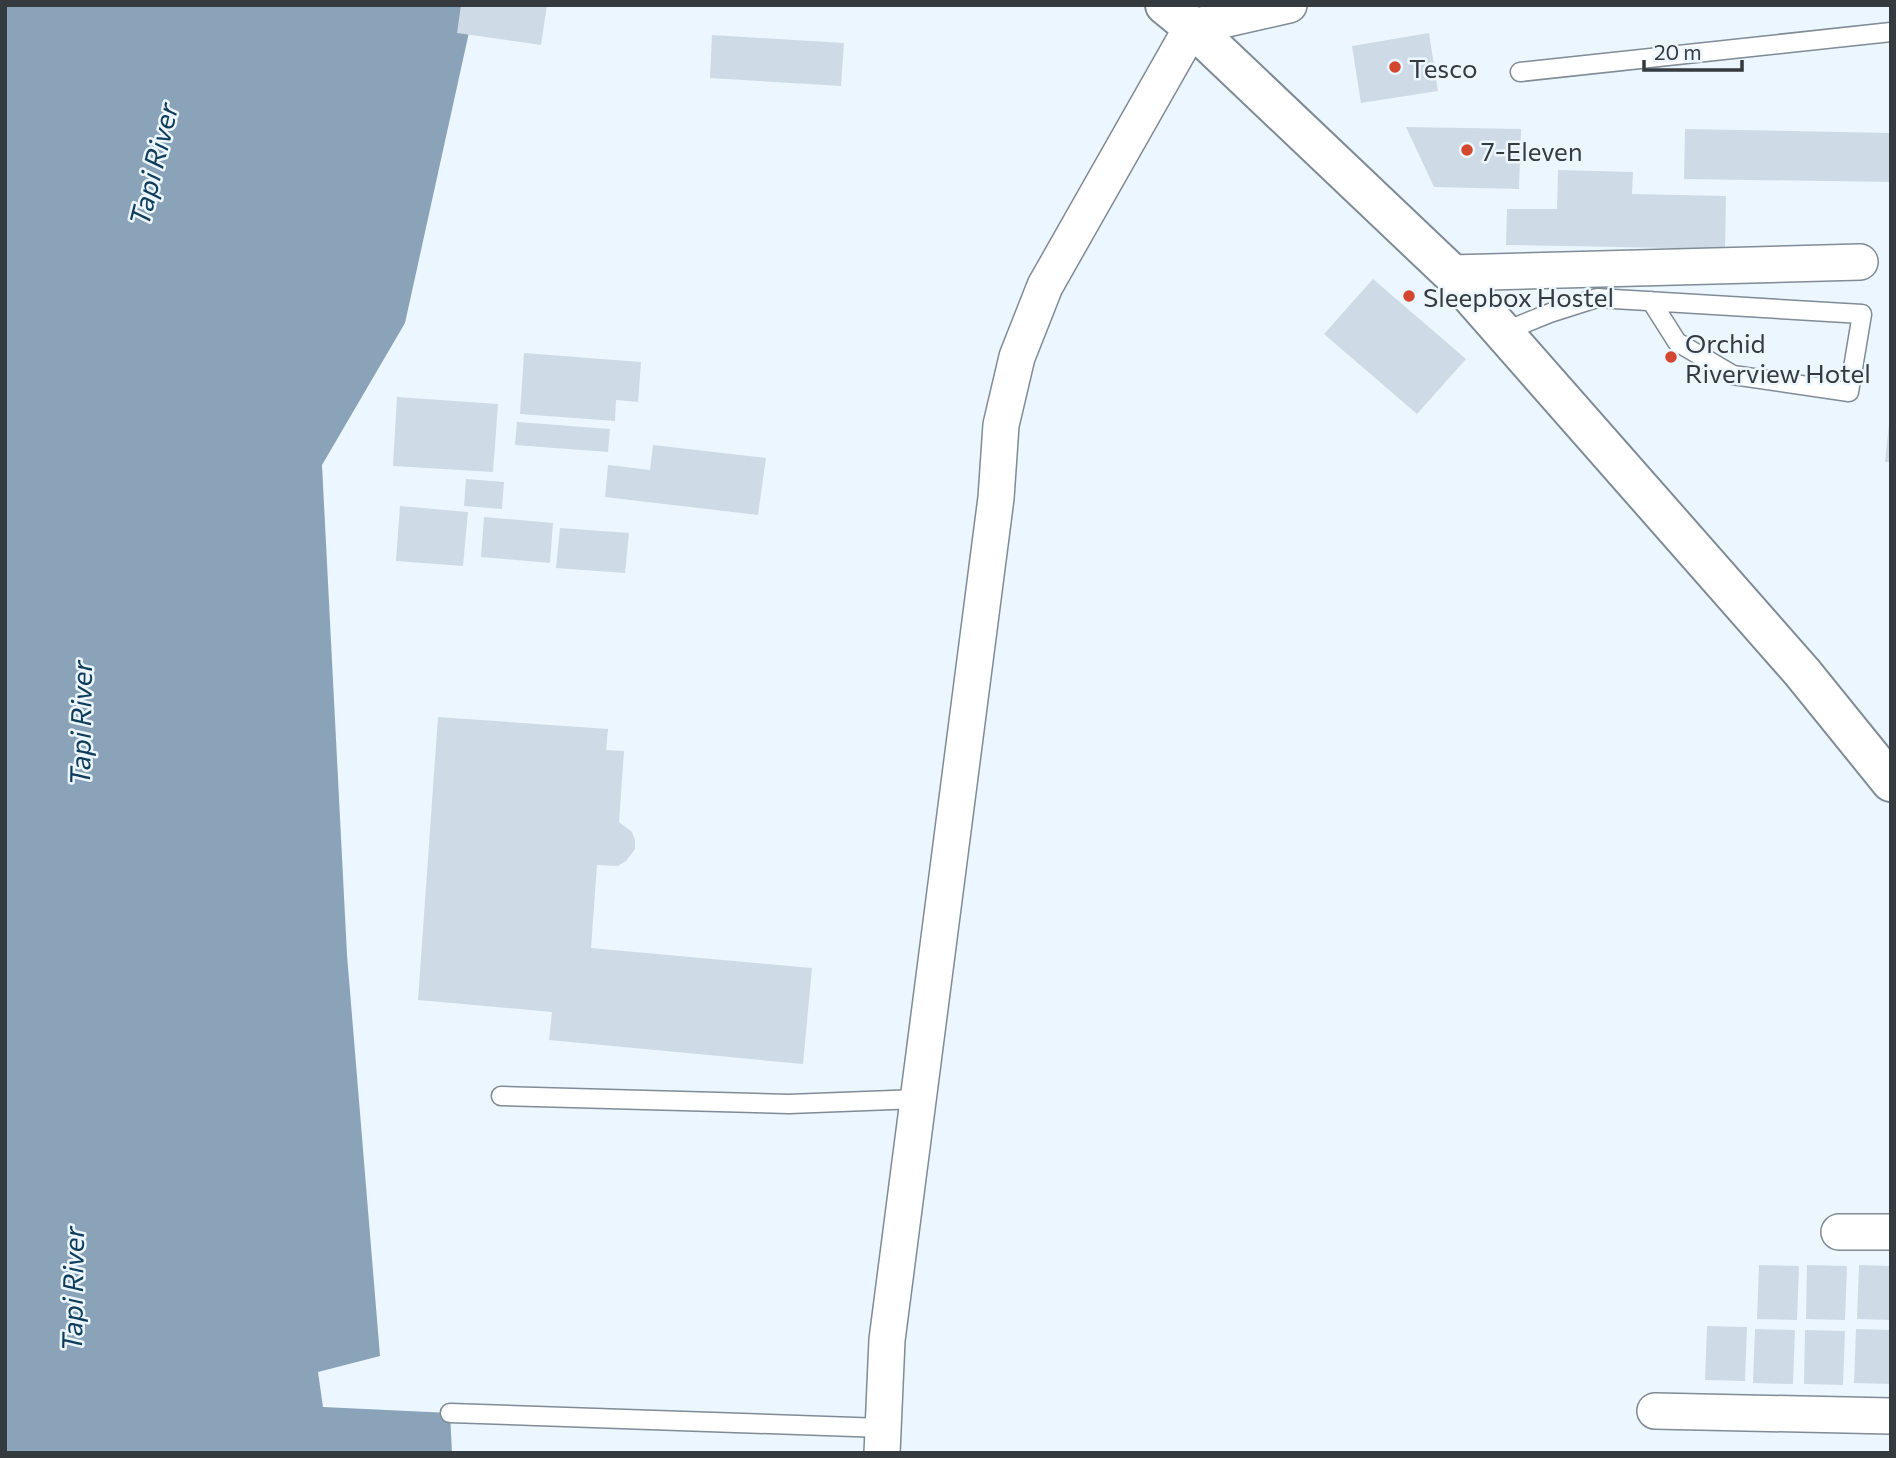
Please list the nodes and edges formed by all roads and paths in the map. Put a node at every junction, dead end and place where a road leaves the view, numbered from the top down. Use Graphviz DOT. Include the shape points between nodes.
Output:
graph roads {
  1 [pos="1289,5"];
  2 [pos="1178,16"];
  3 [pos="1891,32"];
  4 [pos="1520,72"];
  5 [pos="1860,262"];
  6 [pos="1451,273"];
  7 [pos="1651,301"];
  8 [pos="1503,332"];
  9 [pos="1891,782"];
  10 [pos="502,1096"];
  11 [pos="918,1099"];
  12 [pos="1839,1232"];
  13 [pos="1891,1233"];
  14 [pos="1655,1411"];
  15 [pos="450,1413"];
  16 [pos="1891,1416"];
  17 [pos="883,1440"];
  1 -- 2 [label="street"];
  2 -- 6 [label="main road"];
  2 -- 11 [label="street" via="1045,286 1017,357 1001,425 996,498"];
  3 -- 4 [label="lane"];
  5 -- 6 [label="street"];
  6 -- 8 [label="main road"];
  7 -- 7 [label="lane" via="1862,314 1849,393 1733,375 1677,342"];
  7 -- 8 [label="lane" via="1597,298"];
  8 -- 9 [label="main road" via="1802,672"];
  10 -- 11 [label="lane" via="789,1104"];
  11 -- 17 [label="street" via="887,1340"];
  12 -- 13 [label="street"];
  14 -- 16 [label="street"];
  15 -- 17 [label="lane"];
}
